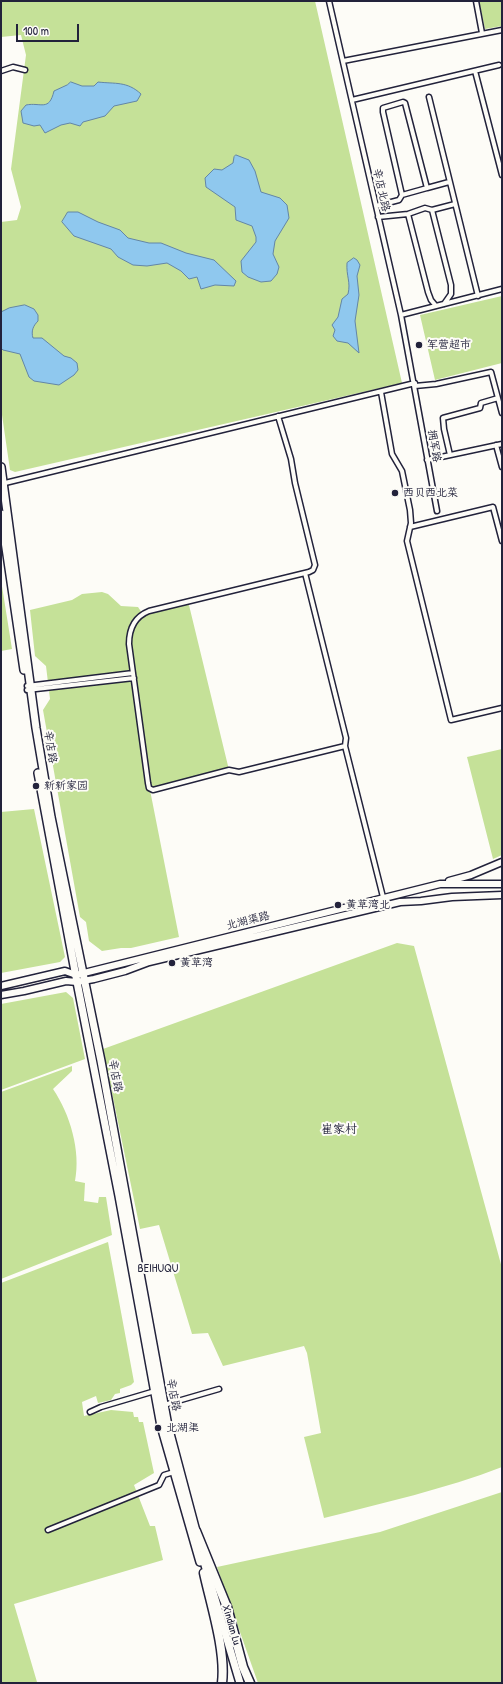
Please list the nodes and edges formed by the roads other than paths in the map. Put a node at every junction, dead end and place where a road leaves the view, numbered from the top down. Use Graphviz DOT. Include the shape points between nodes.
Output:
graph roads {
  1 [pos="329,1"];
  2 [pos="476,1"];
  3 [pos="502,30"];
  4 [pos="482,33"];
  5 [pos="342,61"];
  6 [pos="499,65"];
  7 [pos="25,70"];
  8 [pos="1,71"];
  9 [pos="474,71"];
  10 [pos="429,97"];
  11 [pos="352,100"];
  12 [pos="502,175"];
  13 [pos="449,182"];
  14 [pos="427,188"];
  15 [pos="402,195"];
  16 [pos="455,204"];
  17 [pos="376,206"];
  18 [pos="432,210"];
  19 [pos="408,214"];
  20 [pos="378,217"];
  21 [pos="502,290"];
  22 [pos="478,296"];
  23 [pos="444,304"];
  24 [pos="436,306"];
  25 [pos="401,316"];
  26 [pos="415,385"];
  27 [pos="381,392"];
  28 [pos="498,398"];
  29 [pos="502,413"];
  30 [pos="278,416"];
  31 [pos="502,444"];
  32 [pos="496,445"];
  33 [pos="450,455"];
  34 [pos="427,460"];
  35 [pos="1,466"];
  36 [pos="502,466"];
  37 [pos="2,483"];
  38 [pos="437,511"];
  39 [pos="1,514"];
  40 [pos="410,527"];
  41 [pos="502,541"];
  42 [pos="305,574"];
  43 [pos="134,676"];
  44 [pos="29,688"];
  45 [pos="502,708"];
  46 [pos="345,746"];
  47 [pos="502,862"];
  48 [pos="440,884"];
  49 [pos="502,884"];
  50 [pos="502,895"];
  51 [pos="383,898"];
  52 [pos="80,978"];
  53 [pos="1,986"];
  54 [pos="1,994"];
  55 [pos="148,1336"];
  56 [pos="218,1389"];
  57 [pos="155,1391"];
  58 [pos="164,1405"];
  59 [pos="90,1412"];
  60 [pos="174,1472"];
  61 [pos="48,1530"];
  62 [pos="196,1532"];
  63 [pos="203,1576"];
  64 [pos="222,1683"];
  65 [pos="236,1683"];
  66 [pos="240,1683"];
  67 [pos="250,1683"];
  1 -- 5 [label="street, 辛店北路"];
  2 -- 4 [label="street"];
  3 -- 4 [label="street"];
  4 -- 5 [label="street"];
  5 -- 11 [label="street, 辛店北路"];
  6 -- 9 [label="street"];
  7 -- 8 [label="street" via="12,67"];
  9 -- 11 [label="street"];
  9 -- 12 [label="street"];
  10 -- 13 [label="street"];
  11 -- 17 [label="street, 辛店北路"];
  13 -- 14 [label="street"];
  13 -- 16 [label="street"];
  14 -- 15 [label="street"];
  14 -- 15 [label="street" via="403,102 383,108"];
  15 -- 17 [label="street" via="399,200"];
  16 -- 18 [label="street"];
  16 -- 22 [label="street"];
  17 -- 20 [label="street, 辛店北路"];
  18 -- 19 [label="street" via="425,208"];
  18 -- 23 [label="street" via="451,285 451,294"];
  19 -- 20 [label="street"];
  19 -- 24 [label="street" via="428,292"];
  20 -- 25 [label="street, 辛店北路"];
  21 -- 22 [label="street"];
  22 -- 23 [label="street"];
  23 -- 24 [label="street"];
  24 -- 25 [label="street"];
  25 -- 26 [label="street, 辛店北路"];
  26 -- 27 [label="street"];
  26 -- 28 [label="street" via="436,384 491,372"];
  26 -- 34 [label="street, 拥军路"];
  27 -- 30 [label="street"];
  27 -- 40 [label="street" via="392,454 402,471 410,510"];
  28 -- 29 [label="street"];
  28 -- 33 [label="street" via="482,403 480,408 443,418"];
  30 -- 37 [label="street"];
  30 -- 42 [label="street" via="291,459 314,565 313,570"];
  31 -- 32 [label="street"];
  32 -- 33 [label="street"];
  32 -- 36 [label="street"];
  33 -- 34 [label="street"];
  34 -- 38 [label="street, 拥军路"];
  35 -- 37 [label="main road, 辛店路"];
  37 -- 44 [label="main road, 辛店路"];
  39 -- 44 [label="main road, 辛店路"];
  40 -- 41 [label="street" via="493,507"];
  40 -- 45 [label="street" via="407,541 451,720"];
  42 -- 43 [label="street" via="142,614 131,627 129,634"];
  42 -- 46 [label="street" via="346,738"];
  43 -- 44 [label="street"];
  43 -- 46 [label="street" via="149,788 153,790 230,770 239,772"];
  44 -- 52 [label="main road, 辛店路"];
  46 -- 51 [label="street"];
  47 -- 48 [label="main road"];
  48 -- 49 [label="main road, 北湖渠路"];
  48 -- 51 [label="main road, 北湖渠路"];
  50 -- 52 [label="main road, 北湖渠路" via="400,902 149,962 126,971"];
  51 -- 52 [label="main road, 北湖渠路"];
  52 -- 53 [label="main road, 北湖渠路" via="65,971"];
  52 -- 54 [label="main road, 北湖渠路"];
  52 -- 55 [label="main road, 辛店路"];
  55 -- 57 [label="main road, 辛店路"];
  55 -- 58 [label="main road, 辛店路"];
  56 -- 58 [label="street"];
  57 -- 59 [label="street" via="101,1406"];
  57 -- 60 [label="main road, 辛店路" via="161,1426"];
  58 -- 62 [label="main road, 辛店路" via="178,1470"];
  60 -- 61 [label="street" via="164,1475 159,1485"];
  60 -- 63 [label="main road, 辛店路"];
  62 -- 66 [label="main road, 辛店路"];
  62 -- 67 [label="highway" via="227,1607"];
  63 -- 64 [label="highway" via="220,1652"];
  63 -- 65 [label="main road, Xindian Lu"];
}
